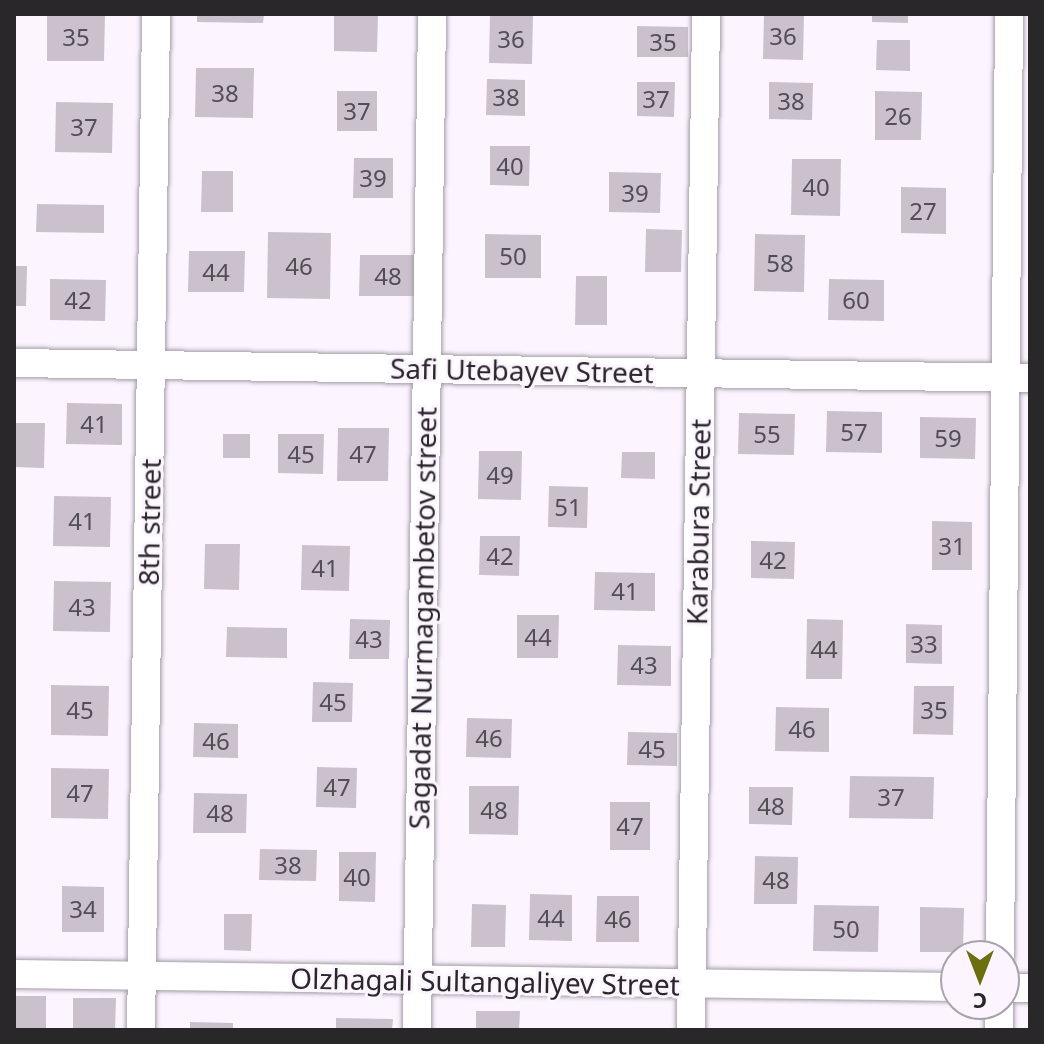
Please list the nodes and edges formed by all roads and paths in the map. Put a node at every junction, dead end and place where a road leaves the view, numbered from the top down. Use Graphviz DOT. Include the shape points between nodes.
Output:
graph roads {
  1 [pos="156,14"];
  2 [pos="432,14"];
  3 [pos="706,14"];
  4 [pos="1009,14"];
  5 [pos="14,363"];
  6 [pos="151,365"];
  7 [pos="426,369"];
  8 [pos="700,372"];
  9 [pos="1018,378"];
  10 [pos="1000,940"];
  11 [pos="14,974"];
  12 [pos="142,976"];
  13 [pos="417,980"];
  14 [pos="691,984"];
  15 [pos="940,987"];
  16 [pos="141,1030"];
  17 [pos="417,1030"];
  18 [pos="691,1030"];
  1 -- 6 [label="street, 8th street"];
  2 -- 7 [label="street, Sagadat Nurmagambetov street"];
  3 -- 8 [label="street, Karabura Street"];
  4 -- 9 [label="street"];
  5 -- 6 [label="street, Safi Utebayev Street"];
  6 -- 7 [label="street, Safi Utebayev Street"];
  6 -- 12 [label="street, 8th street"];
  7 -- 8 [label="street, Safi Utebayev Street"];
  7 -- 13 [label="street, Sagadat Nurmagambetov street"];
  8 -- 9 [label="street, Safi Utebayev Street"];
  8 -- 14 [label="street, Karabura Street"];
  9 -- 10 [label="street"];
  11 -- 12 [label="street, Olzhagali Sultangaliyev Street"];
  12 -- 13 [label="street, Olzhagali Sultangaliyev Street"];
  12 -- 16 [label="street, 8th street"];
  13 -- 14 [label="street, Olzhagali Sultangaliyev Street"];
  13 -- 17 [label="street, Sagadat Nurmagambetov street"];
  14 -- 15 [label="street, Olzhagali Sultangaliyev Street"];
  14 -- 18 [label="street, Karabura Street"];
}
